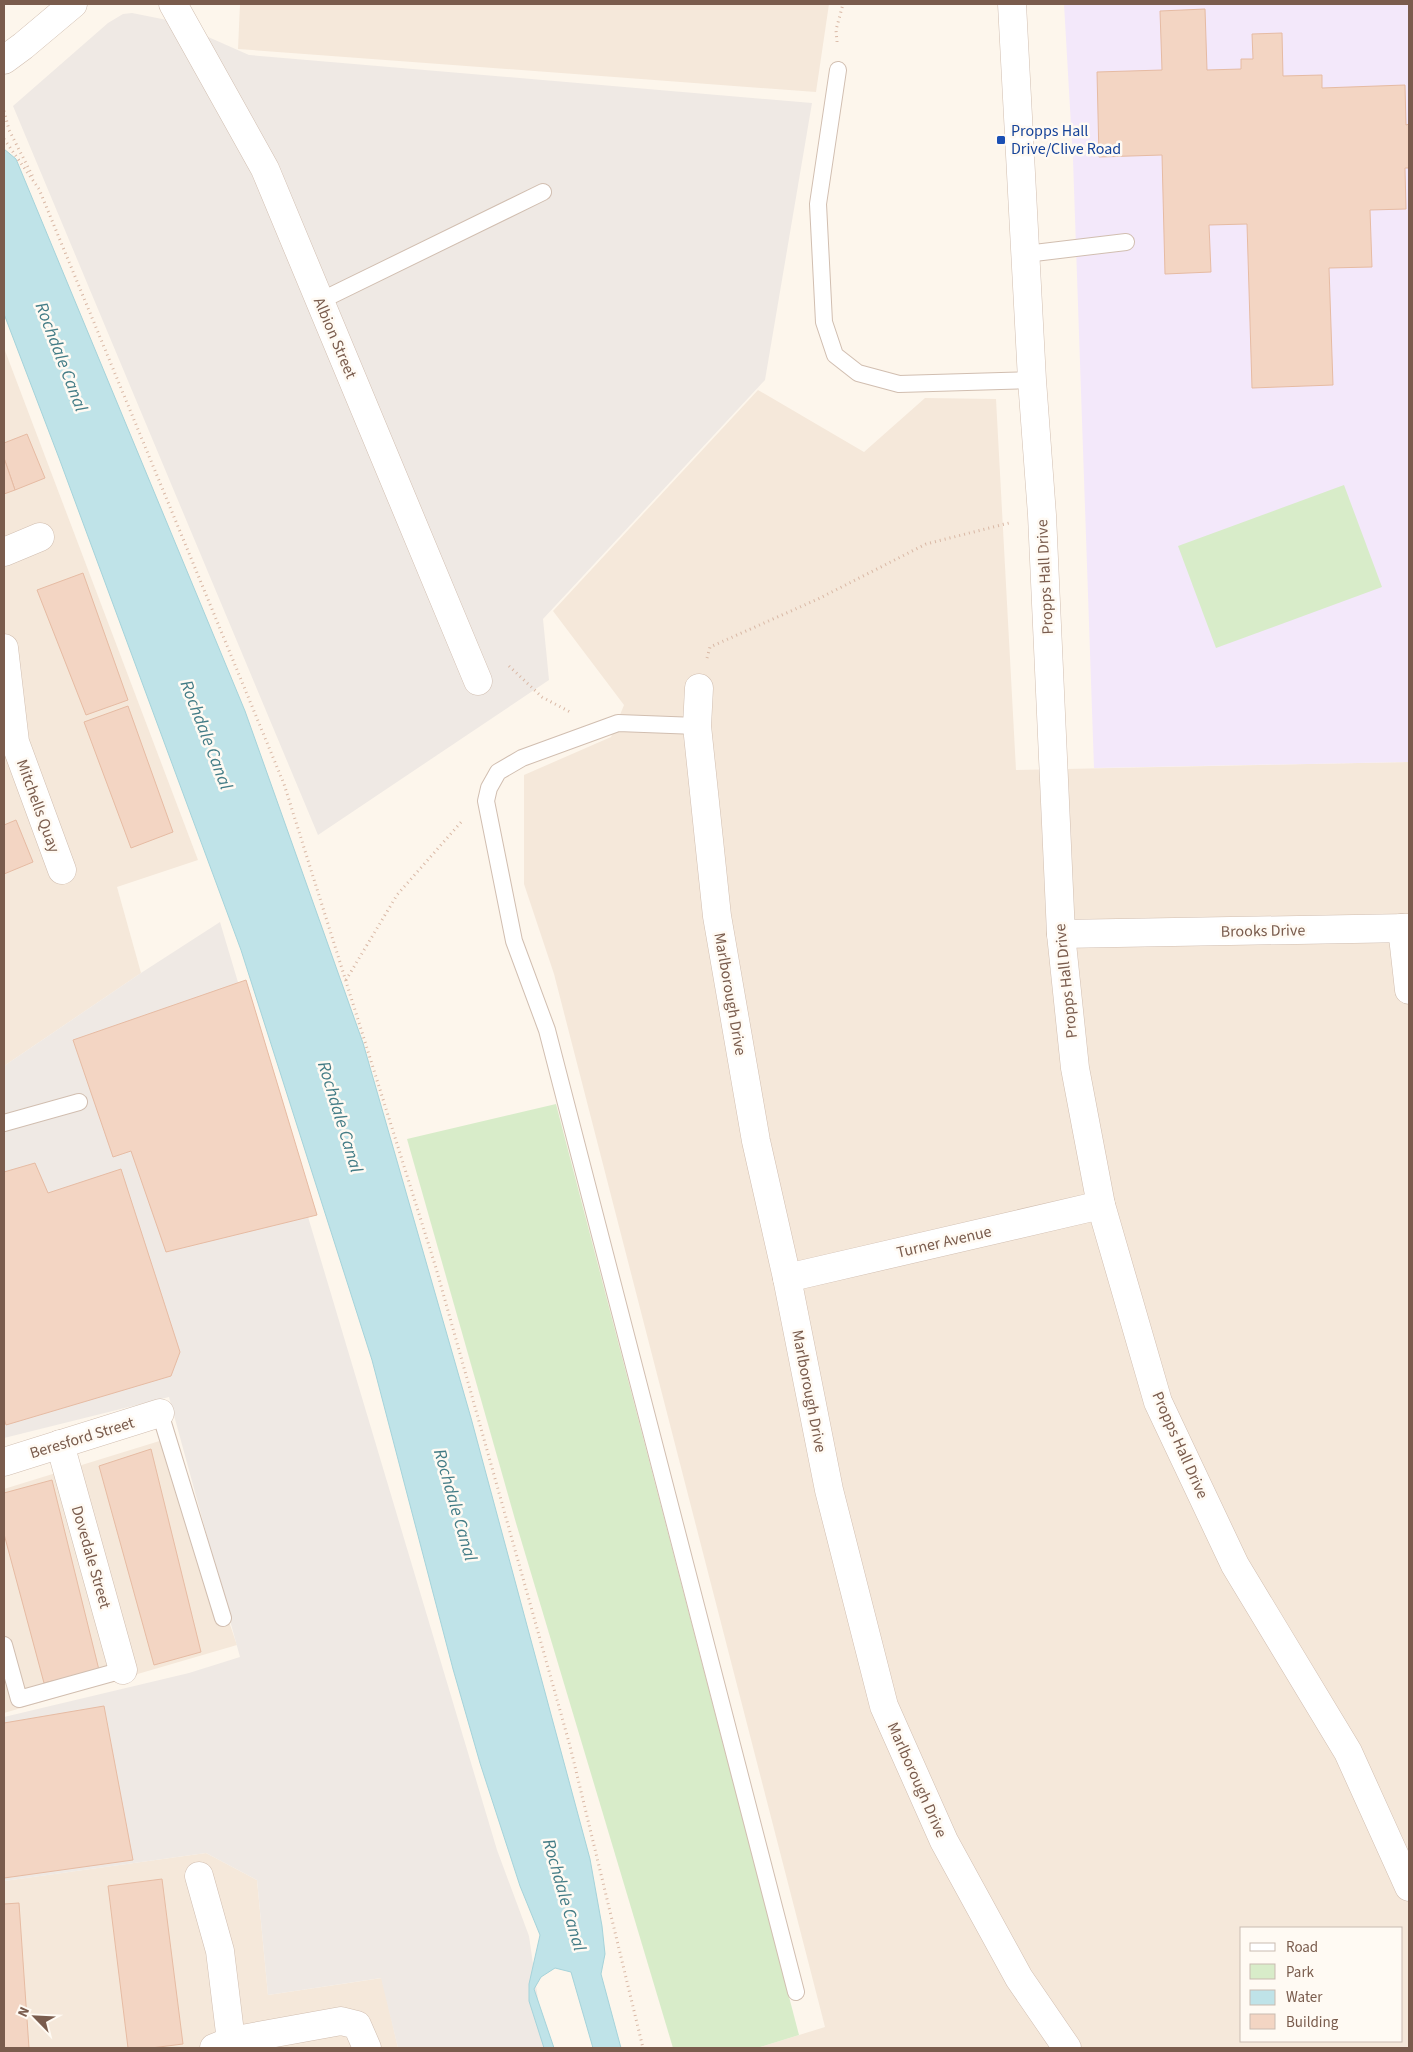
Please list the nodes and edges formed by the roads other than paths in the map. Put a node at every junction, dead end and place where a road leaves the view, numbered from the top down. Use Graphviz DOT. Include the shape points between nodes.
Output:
graph roads {
  1 [pos="73,4"];
  2 [pos="173,4"];
  3 [pos="1012,4"];
  4 [pos="4,60"];
  5 [pos="838,70"];
  6 [pos="543,192"];
  7 [pos="1126,242"];
  8 [pos="1026,254"];
  9 [pos="320,301"];
  10 [pos="1032,380"];
  11 [pos="40,537"];
  12 [pos="4,552"];
  13 [pos="4,648"];
  14 [pos="478,681"];
  15 [pos="699,688"];
  16 [pos="697,726"];
  17 [pos="9,745"];
  18 [pos="62,870"];
  19 [pos="1406,928"];
  20 [pos="1061,934"];
  21 [pos="1409,990"];
  22 [pos="79,1102"];
  23 [pos="4,1123"];
  24 [pos="1101,1205"];
  25 [pos="787,1278"];
  26 [pos="160,1413"];
  27 [pos="60,1444"];
  28 [pos="4,1462"];
  29 [pos="223,1618"];
  30 [pos="4,1645"];
  31 [pos="123,1670"];
  32 [pos="199,1876"];
  33 [pos="1409,1887"];
  34 [pos="796,1992"];
  35 [pos="223,2045"];
  36 [pos="367,2048"];
  37 [pos="1067,2048"];
  1 -- 4 [label="street"];
  2 -- 9 [label="street, Albion Street" via="264,169"];
  3 -- 8 [label="street, Propps Hall Drive"];
  5 -- 10 [label="lane" via="818,204 824,322 835,355 858,373 899,384"];
  6 -- 9 [label="lane"];
  7 -- 8 [label="lane"];
  8 -- 10 [label="street, Propps Hall Drive"];
  9 -- 14 [label="street, Albion Street"];
  10 -- 20 [label="street, Propps Hall Drive" via="1042,515"];
  11 -- 12 [label="street"];
  13 -- 17 [label="street, Mitchells Quay"];
  15 -- 16 [label="street, Marlborough Drive"];
  16 -- 25 [label="street, Marlborough Drive" via="717,916 756,1141"];
  16 -- 34 [label="lane" via="618,722 522,758 498,772 486,801 514,941 547,1030"];
  17 -- 18 [label="street, Mitchells Quay"];
  19 -- 20 [label="street, Brooks Drive"];
  19 -- 21 [label="street, Brooks Drive"];
  20 -- 24 [label="street, Propps Hall Drive" via="1075,1068"];
  22 -- 23 [label="lane"];
  24 -- 25 [label="street, Turner Avenue"];
  24 -- 33 [label="street, Propps Hall Drive" via="1158,1402 1235,1565 1348,1752"];
  25 -- 37 [label="street, Marlborough Drive" via="829,1490 884,1706 944,1841 1019,1978"];
  26 -- 27 [label="street, Beresford Street"];
  26 -- 29 [label="lane"];
  27 -- 28 [label="street, Beresford Street"];
  27 -- 31 [label="street, Dovedale Street"];
  30 -- 31 [label="lane" via="19,1699"];
  32 -- 35 [label="street" via="220,1952"];
  35 -- 36 [label="street" via="341,2021 357,2025"];
}
